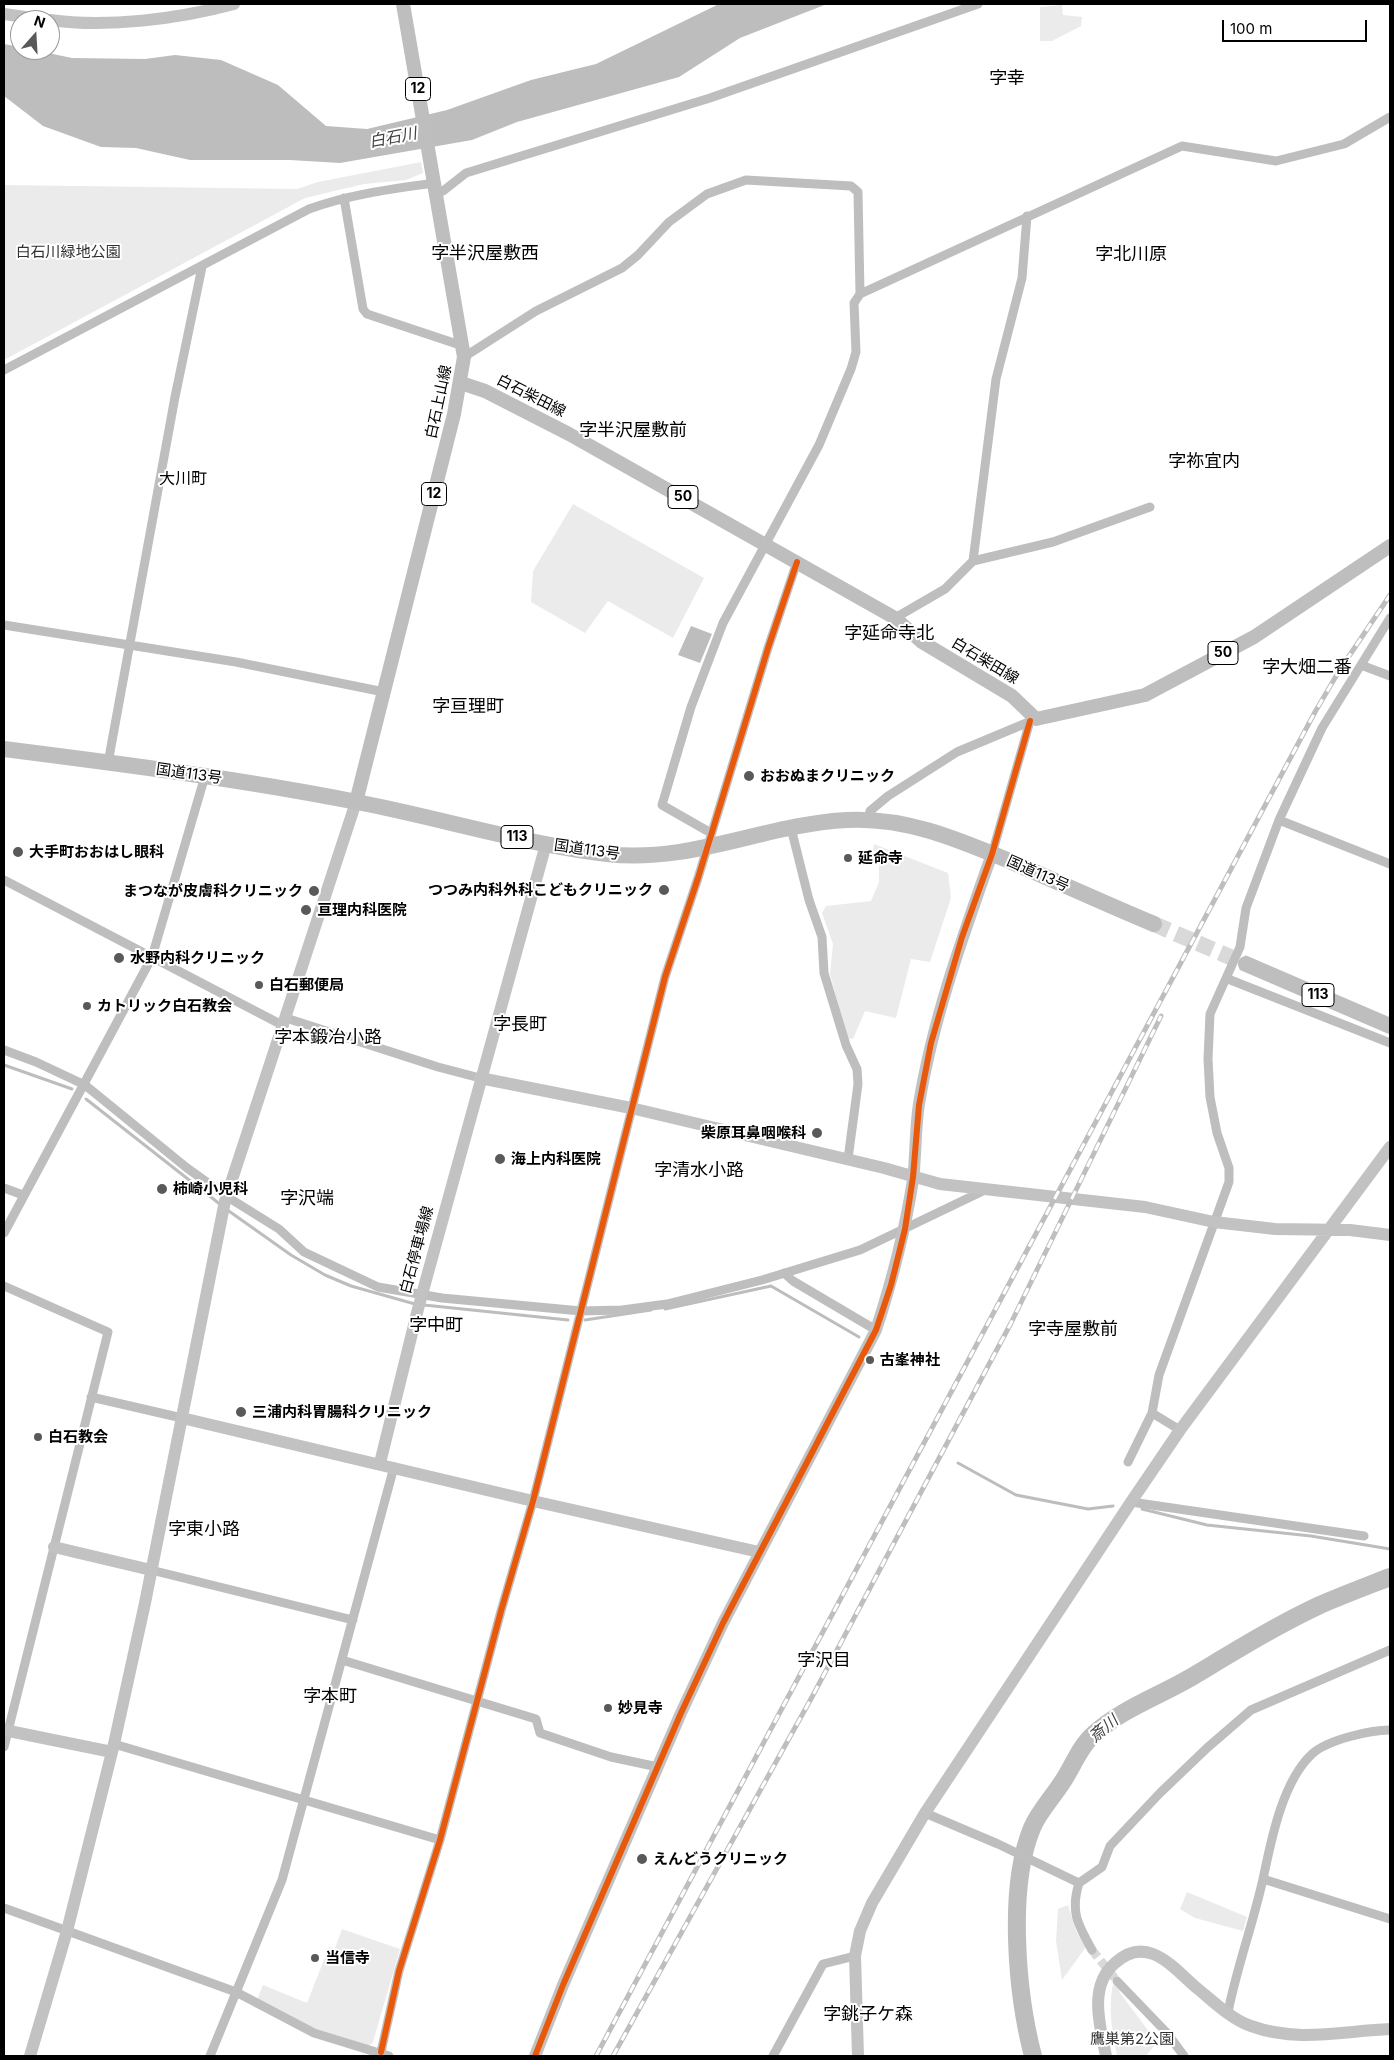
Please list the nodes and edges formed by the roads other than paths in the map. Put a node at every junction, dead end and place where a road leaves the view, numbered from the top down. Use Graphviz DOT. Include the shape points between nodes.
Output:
graph roads {
  1 [pos="234,4"];
  2 [pos="403,4"];
  3 [pos="978,4"];
  4 [pos="60,22"];
  5 [pos="1390,117"];
  6 [pos="435,183"];
  7 [pos="344,198"];
  8 [pos="1027,216"];
  9 [pos="202,267"];
  10 [pos="860,294"];
  11 [pos="464,351"];
  12 [pos="4,370"];
  13 [pos="461,383"];
  14 [pos="1150,507"];
  15 [pos="765,545"];
  16 [pos="1390,546"];
  17 [pos="973,561"];
  18 [pos="797,562"];
  19 [pos="896,618"];
  20 [pos="1390,618"];
  21 [pos="4,625"];
  22 [pos="129,644"];
  23 [pos="1361,665"];
  24 [pos="1390,676"];
  25 [pos="384,692"];
  26 [pos="1033,720"];
  27 [pos="4,749"];
  28 [pos="108,763"];
  29 [pos="204,776"];
  30 [pos="356,802"];
  31 [pos="869,819"];
  32 [pos="1279,820"];
  33 [pos="791,828"];
  34 [pos="708,841"];
  35 [pos="546,844"];
  36 [pos="992,854"];
  37 [pos="1390,864"];
  38 [pos="4,880"];
  39 [pos="1154,924"];
  40 [pos="152,957"];
  41 [pos="1246,964"];
  42 [pos="1228,979"];
  43 [pos="285,1022"];
  44 [pos="1390,1026"];
  45 [pos="1390,1043"];
  46 [pos="4,1050"];
  47 [pos="480,1078"];
  48 [pos="85,1085"];
  49 [pos="631,1108"];
  50 [pos="1388,1155"];
  51 [pos="848,1159"];
  52 [pos="913,1177"];
  53 [pos="4,1188"];
  54 [pos="986,1190"];
  55 [pos="23,1195"];
  56 [pos="224,1202"];
  57 [pos="1214,1222"];
  58 [pos="905,1229"];
  59 [pos="1329,1229"];
  60 [pos="4,1233"];
  61 [pos="1390,1235"];
  62 [pos="784,1273"];
  63 [pos="4,1286"];
  64 [pos="420,1300"];
  65 [pos="581,1311"];
  66 [pos="876,1330"];
  67 [pos="91,1397"];
  68 [pos="1152,1413"];
  69 [pos="182,1418"];
  70 [pos="1180,1430"];
  71 [pos="1128,1462"];
  72 [pos="380,1463"];
  73 [pos="394,1467"];
  74 [pos="533,1501"];
  75 [pos="1131,1502"];
  76 [pos="1364,1536"];
  77 [pos="54,1547"];
  78 [pos="759,1552"];
  79 [pos="151,1570"];
  80 [pos="352,1620"];
  81 [pos="1390,1650"];
  82 [pos="342,1660"];
  83 [pos="478,1701"];
  84 [pos="7,1730"];
  85 [pos="1390,1730"];
  86 [pos="4,1747"];
  87 [pos="113,1748"];
  88 [pos="658,1767"];
  89 [pos="304,1799"];
  90 [pos="925,1813"];
  91 [pos="440,1840"];
  92 [pos="1263,1879"];
  93 [pos="1079,1884"];
  94 [pos="4,1908"];
  95 [pos="1390,1919"];
  96 [pos="67,1932"];
  97 [pos="1092,1950"];
  98 [pos="855,1956"];
  99 [pos="1117,1981"];
  100 [pos="236,1992"];
  101 [pos="1228,2012"];
  102 [pos="1390,2029"];
  103 [pos="385,2054"];
  104 [pos="30,2056"];
  105 [pos="210,2056"];
  106 [pos="535,2056"];
  107 [pos="773,2056"];
  108 [pos="858,2056"];
  109 [pos="1106,2056"];
  110 [pos="1184,2056"];
  1 -- 4 [label="street" via="208,11 105,24"];
  2 -- 6 [label="main road, 白石上山線 / 12"];
  3 -- 6 [label="street" via="710,98 466,173 443,191"];
  5 -- 8 [label="street" via="1344,144 1276,161 1182,146"];
  6 -- 7 [label="street"];
  6 -- 11 [label="main road, 白石上山線 / 12"];
  7 -- 9 [label="street" via="329,201 286,220"];
  7 -- 11 [label="street" via="363,310"];
  8 -- 10 [label="street"];
  8 -- 17 [label="street" via="1022,278 996,379"];
  9 -- 12 [label="street"];
  9 -- 22 [label="street"];
  10 -- 11 [label="street" via="858,192 851,186 746,180 707,194 669,222 622,268"];
  10 -- 15 [label="street" via="854,303 856,352 851,369 819,445"];
  11 -- 13 [label="main road, 白石上山線 / 12"];
  13 -- 15 [label="main road, 白石柴田線 / 50" via="485,391 569,434"];
  13 -- 25 [label="main road, 白石上山線 / 12"];
  14 -- 17 [label="street" via="1053,542"];
  15 -- 18 [label="main road, 白石柴田線 / 50"];
  15 -- 34 [label="street" via="724,623 690,707 662,805"];
  16 -- 26 [label="main road, 50" via="1254,637 1145,695"];
  17 -- 19 [label="street" via="945,589"];
  18 -- 19 [label="main road, 白石柴田線 / 50"];
  18 -- 34 [label="street"];
  19 -- 26 [label="main road, 白石柴田線 / 50" via="922,642 1012,696"];
  20 -- 23 [label="street"];
  21 -- 22 [label="street"];
  22 -- 25 [label="street"];
  22 -- 28 [label="street"];
  23 -- 24 [label="street"];
  23 -- 32 [label="street" via="1322,728"];
  25 -- 30 [label="main road, 白石上山線 / 12"];
  26 -- 31 [label="street" via="956,752 888,796 870,811"];
  26 -- 36 [label="street"];
  27 -- 28 [label="highway, 国道113号 / 113"];
  28 -- 29 [label="highway, 国道113号 / 113"];
  29 -- 30 [label="highway, 国道113号 / 113"];
  29 -- 40 [label="street"];
  30 -- 35 [label="highway, 国道113号 / 113"];
  30 -- 43 [label="street"];
  31 -- 33 [label="highway, 国道113号 / 113"];
  31 -- 36 [label="highway, 国道113号 / 113" via="927,829"];
  32 -- 37 [label="street"];
  32 -- 42 [label="street" via="1246,908 1240,947"];
  33 -- 34 [label="highway, 国道113号 / 113"];
  33 -- 51 [label="street" via="822,937 824,973 846,1045 857,1069"];
  34 -- 35 [label="highway, 国道113号 / 113" via="625,856"];
  34 -- 49 [label="street" via="665,977"];
  35 -- 47 [label="street, 白石停車場線"];
  36 -- 39 [label="highway, 国道113号 / 113"];
  36 -- 52 [label="street" via="962,937 931,1043 919,1105"];
  38 -- 40 [label="street"];
  40 -- 43 [label="street"];
  40 -- 48 [label="street"];
  41 -- 44 [label="highway, 113"];
  42 -- 45 [label="street"];
  42 -- 57 [label="street" via="1210,1014 1210,1098 1217,1134 1229,1168 1229,1182"];
  43 -- 47 [label="street"];
  43 -- 56 [label="street"];
  46 -- 48 [label="street"];
  47 -- 49 [label="street"];
  47 -- 64 [label="street, 白石停車場線"];
  48 -- 55 [label="street"];
  48 -- 56 [label="street"];
  49 -- 51 [label="street"];
  49 -- 65 [label="street"];
  50 -- 59 [label="street"];
  51 -- 52 [label="street"];
  52 -- 54 [label="street"];
  52 -- 58 [label="street"];
  53 -- 55 [label="street"];
  54 -- 57 [label="street" via="1145,1207"];
  54 -- 58 [label="street"];
  55 -- 60 [label="street"];
  56 -- 64 [label="street" via="279,1229 304,1252 331,1267"];
  56 -- 69 [label="street"];
  57 -- 59 [label="street" via="1275,1229"];
  57 -- 68 [label="street" via="1159,1375"];
  58 -- 62 [label="street" via="860,1250"];
  58 -- 66 [label="street"];
  59 -- 61 [label="street"];
  59 -- 70 [label="street"];
  62 -- 65 [label="street" via="667,1304"];
  62 -- 66 [label="street"];
  63 -- 67 [label="street" via="108,1332"];
  64 -- 65 [label="street"];
  64 -- 72 [label="street, 白石停車場線"];
  65 -- 74 [label="street"];
  66 -- 78 [label="street"];
  67 -- 69 [label="street"];
  67 -- 77 [label="street"];
  68 -- 70 [label="street"];
  68 -- 71 [label="street"];
  69 -- 72 [label="street"];
  69 -- 79 [label="street"];
  70 -- 75 [label="street"];
  72 -- 73 [label="street"];
  73 -- 74 [label="street"];
  73 -- 80 [label="street"];
  74 -- 78 [label="street"];
  74 -- 83 [label="street"];
  75 -- 76 [label="street"];
  75 -- 90 [label="street"];
  77 -- 79 [label="street"];
  77 -- 84 [label="street"];
  78 -- 88 [label="street" via="722,1623"];
  79 -- 80 [label="street"];
  79 -- 87 [label="street"];
  80 -- 82 [label="street"];
  81 -- 93 [label="street" via="1251,1710 1160,1793 1110,1846 1102,1868"];
  82 -- 83 [label="street"];
  82 -- 89 [label="street"];
  83 -- 88 [label="street" via="536,1719 540,1733 611,1757"];
  83 -- 91 [label="street"];
  84 -- 86 [label="street"];
  84 -- 87 [label="street"];
  85 -- 92 [label="street" via="1372,1730 1322,1747 1307,1760 1287,1792 1272,1836"];
  87 -- 89 [label="street"];
  87 -- 96 [label="street"];
  88 -- 106 [label="street"];
  89 -- 91 [label="street"];
  89 -- 100 [label="street" via="282,1880"];
  90 -- 93 [label="street"];
  90 -- 98 [label="street" via="872,1903 860,1932"];
  91 -- 103 [label="street" via="399,1971"];
  92 -- 95 [label="street"];
  92 -- 101 [label="street"];
  93 -- 97 [label="street" via="1074,1907 1079,1927"];
  94 -- 96 [label="street"];
  96 -- 100 [label="street"];
  96 -- 104 [label="street"];
  98 -- 107 [label="street" via="823,1964"];
  98 -- 108 [label="street"];
  99 -- 110 [label="street" via="1167,2033"];
  100 -- 103 [label="street" via="314,2033"];
  100 -- 105 [label="street"];
  101 -- 102 [label="street" via="1248,2025 1296,2036"];
  101 -- 109 [label="street" via="1160,1956 1140,1951 1128,1954 1110,1967 1100,1985 1100,2022"];
}
